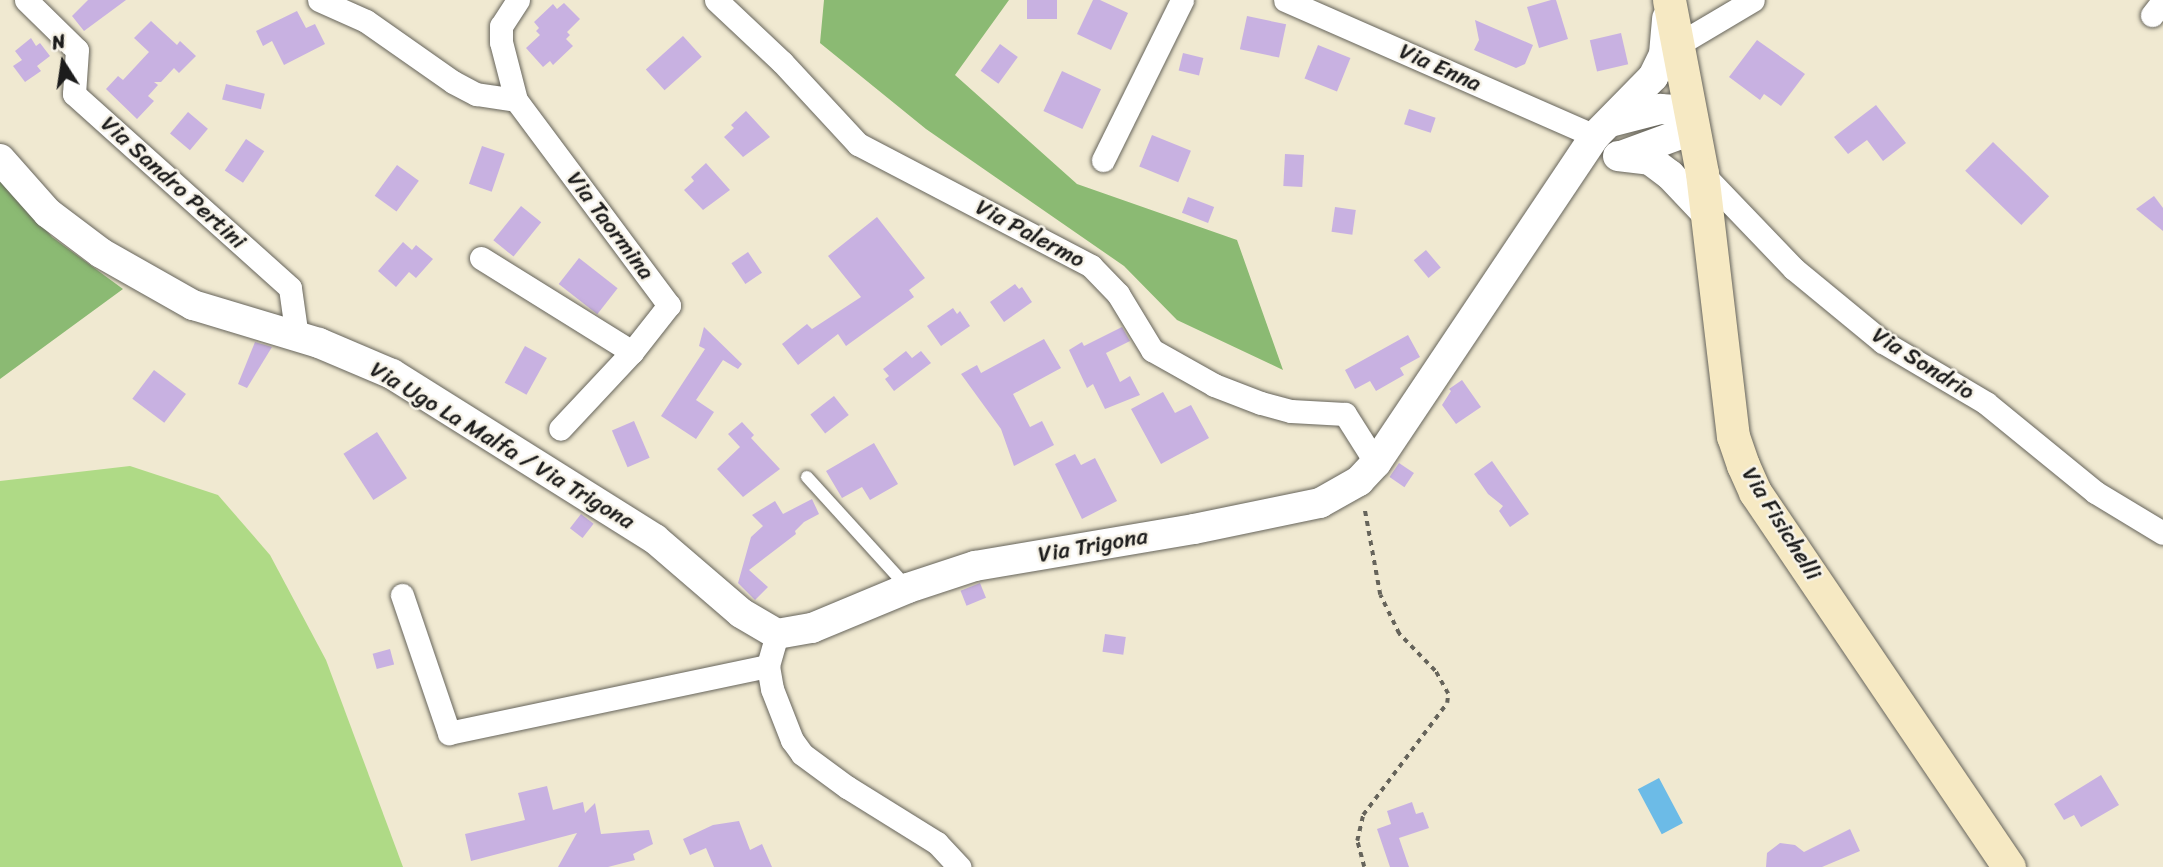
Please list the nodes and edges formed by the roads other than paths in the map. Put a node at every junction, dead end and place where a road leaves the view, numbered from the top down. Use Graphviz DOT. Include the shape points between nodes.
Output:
graph roads {
  1 [pos="26,0"];
  2 [pos="319,0"];
  3 [pos="518,0"];
  4 [pos="716,0"];
  5 [pos="1182,0"];
  6 [pos="1285,0"];
  7 [pos="1668,0"];
  8 [pos="1753,0"];
  9 [pos="1677,45"];
  10 [pos="516,100"];
  11 [pos="1693,118"];
  12 [pos="1600,130"];
  13 [pos="1624,155"];
  14 [pos="0,159"];
  15 [pos="1103,160"];
  16 [pos="1571,171"];
  17 [pos="1702,173"];
  18 [pos="1705,212"];
  19 [pos="481,258"];
  20 [pos="297,337"];
  21 [pos="632,352"];
  22 [pos="560,429"];
  23 [pos="1368,472"];
  24 [pos="807,477"];
  25 [pos="2163,533"];
  26 [pos="908,588"];
  27 [pos="402,595"];
  28 [pos="777,634"];
  29 [pos="768,666"];
  30 [pos="959,867"];
  31 [pos="2009,867"];
  1 -- 20 [label="street, Via Sandro Pertini" via="77,50 74,94 290,288"];
  2 -- 10 [label="street" via="366,21 464,88"];
  3 -- 10 [label="street, Via Taormina" via="501,26"];
  4 -- 23 [label="street, Via Palermo" via="858,144 1091,266 1118,294 1152,351 1261,404 1345,414"];
  5 -- 15 [label="street"];
  6 -- 12 [label="street, Via Enna"];
  7 -- 9 [label="main road, Via Fisichelli"];
  7 -- 12 [label="street, Via Trigona" via="1664,54 1653,77"];
  8 -- 9 [label="street"];
  9 -- 11 [label="main road, Via Fisichelli"];
  10 -- 21 [label="street, Via Taormina" via="669,306"];
  11 -- 12 [label="street" via="1677,110 1660,109"];
  11 -- 13 [label="street" via="1678,135"];
  11 -- 17 [label="main road, Via Fisichelli"];
  12 -- 16 [label="street, Via Trigona"];
  13 -- 16 [label="street" via="1598,159"];
  13 -- 18 [label="street" via="1650,160 1671,175"];
  14 -- 20 [label="street, Via Ugo La Malfa / Via Trigona" via="48,213 101,253 193,305"];
  16 -- 23 [label="street, Via Trigona"];
  17 -- 18 [label="main road, Via Fisichelli"];
  17 -- 25 [label="street, Via Sondrio" via="1794,269 1883,342 1986,403 2095,492"];
  18 -- 31 [label="main road, Via Fisichelli" via="1733,436 1755,492"];
  19 -- 21 [label="street"];
  20 -- 28 [label="street, Via Ugo La Malfa / Via Trigona" via="403,381 655,539 741,613"];
  21 -- 22 [label="street, Via Taormina"];
  23 -- 26 [label="street, Via Trigona" via="1320,503 975,566"];
  24 -- 26 [label="lane"];
  26 -- 28 [label="street, Via Trigona" via="812,628"];
  27 -- 29 [label="street" via="449,733"];
  28 -- 29 [label="street"];
  29 -- 30 [label="street" via="772,689 802,754 936,843"];
}
